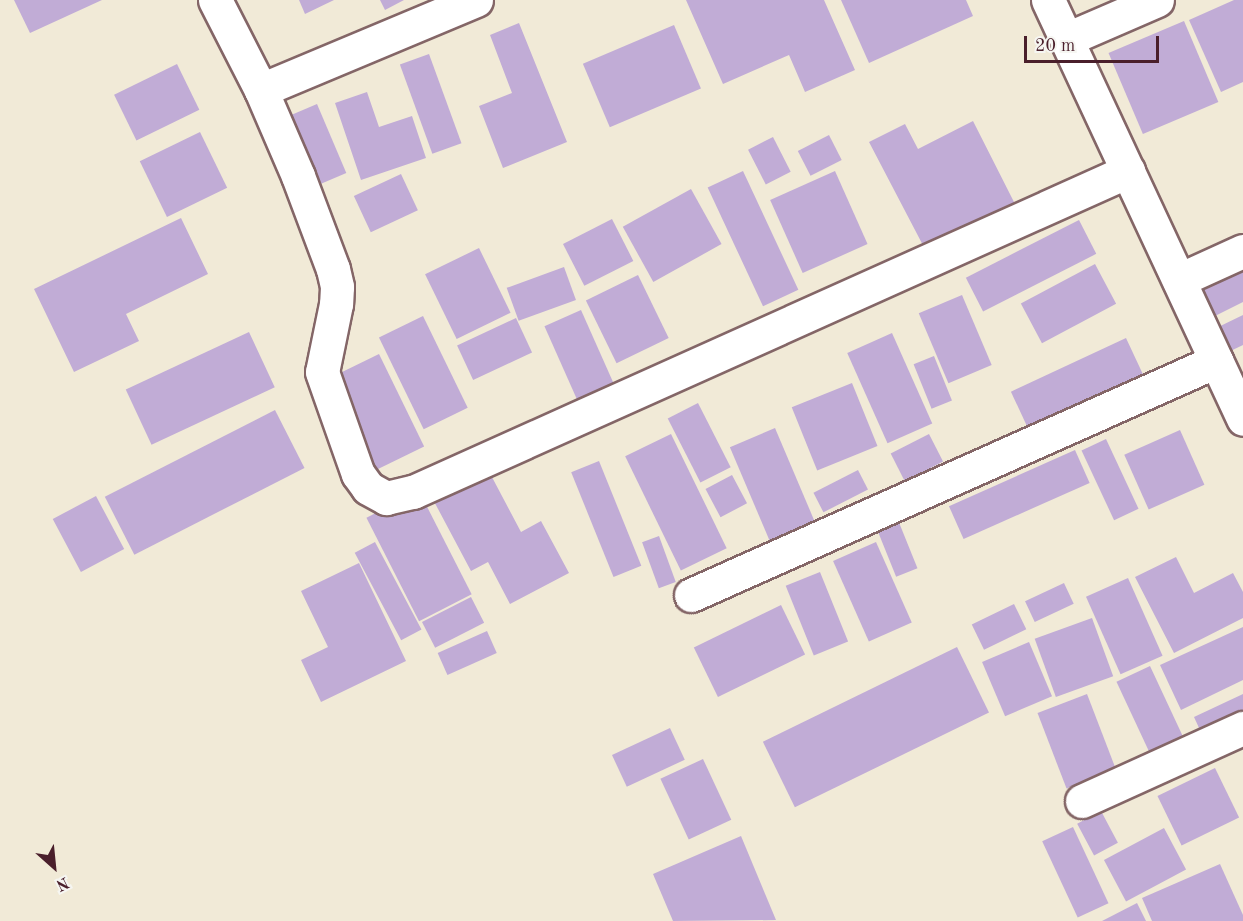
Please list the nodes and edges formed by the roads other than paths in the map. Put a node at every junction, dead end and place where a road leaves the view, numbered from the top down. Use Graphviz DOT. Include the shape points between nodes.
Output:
graph roads {
  1 [pos="216,0"];
  2 [pos="476,0"];
  3 [pos="1048,0"];
  4 [pos="1156,0"];
  5 [pos="1067,39"];
  6 [pos="261,90"];
  7 [pos="1128,171"];
  8 [pos="1243,251"];
  9 [pos="1179,280"];
  10 [pos="1216,361"];
  11 [pos="1243,419"];
  12 [pos="691,595"];
  13 [pos="1243,728"];
  14 [pos="1082,801"];
  1 -- 6 [label="street"];
  2 -- 6 [label="street"];
  3 -- 5 [label="street"];
  4 -- 5 [label="street"];
  5 -- 7 [label="street"];
  6 -- 7 [label="street" via="298,176 337,287 322,372 358,474 368,488 386,498 413,492"];
  7 -- 9 [label="street"];
  8 -- 9 [label="street"];
  9 -- 10 [label="street"];
  10 -- 11 [label="street"];
  10 -- 12 [label="street"];
  13 -- 14 [label="street"];
}
